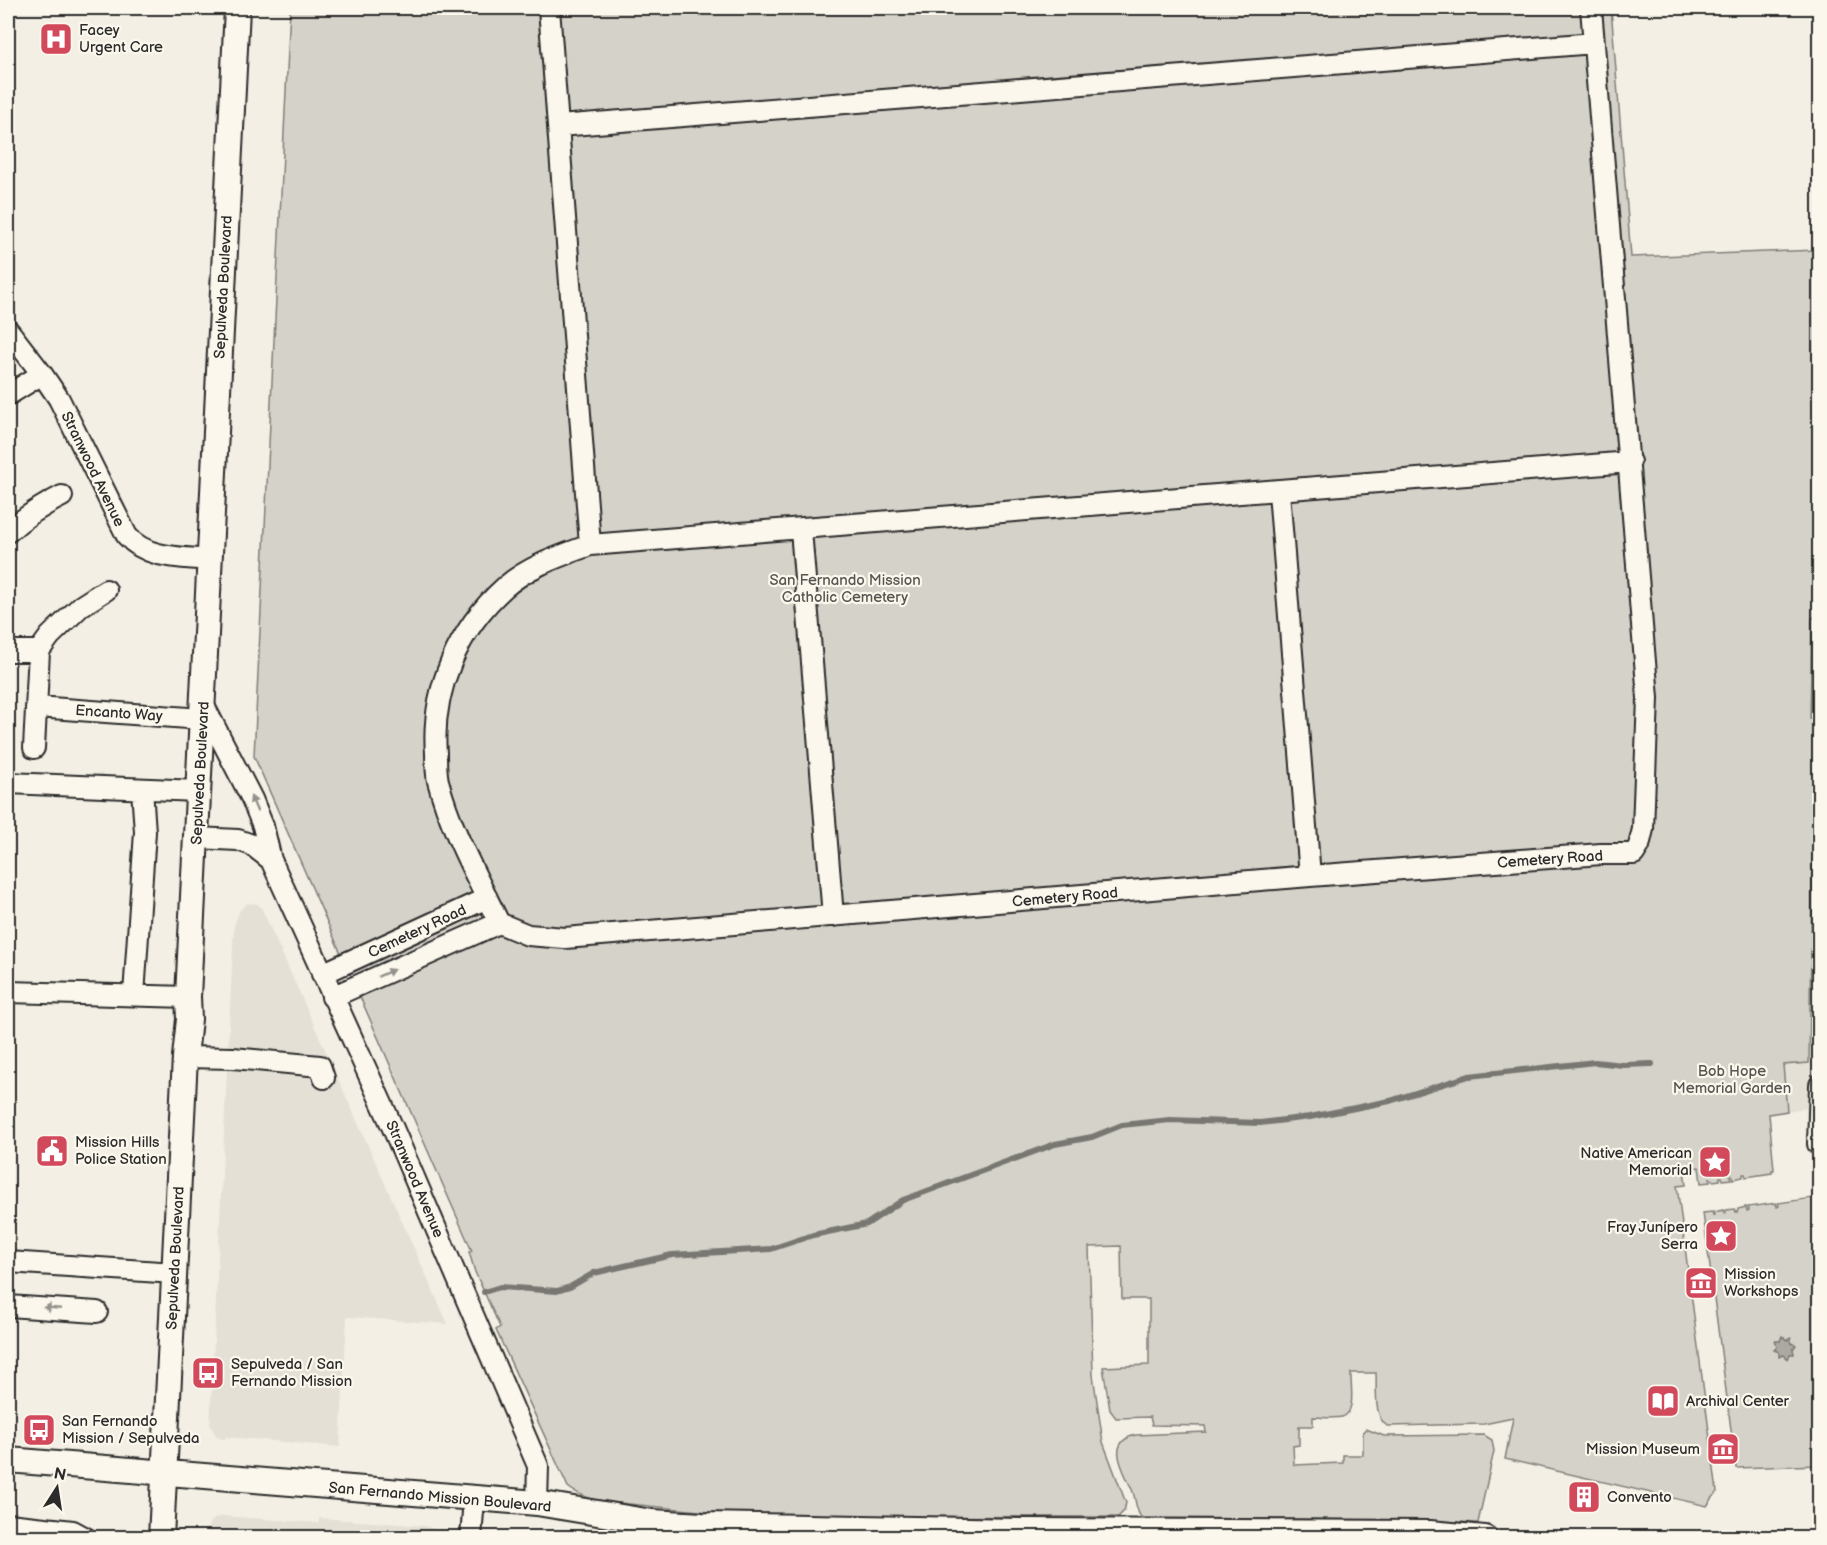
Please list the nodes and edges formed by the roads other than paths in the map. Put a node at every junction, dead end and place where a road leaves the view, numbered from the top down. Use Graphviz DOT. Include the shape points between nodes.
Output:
graph roads {
  1 [pos="237,8"];
  2 [pos="549,8"];
  3 [pos="1591,8"];
  4 [pos="1594,43"];
  5 [pos="559,126"];
  6 [pos="8,330"];
  7 [pos="42,374"];
  8 [pos="8,395"];
  9 [pos="1630,462"];
  10 [pos="1279,492"];
  11 [pos="62,496"];
  12 [pos="801,530"];
  13 [pos="8,532"];
  14 [pos="590,545"];
  15 [pos="210,560"];
  16 [pos="106,590"];
  17 [pos="8,651"];
  18 [pos="39,651"];
  19 [pos="37,707"];
  20 [pos="202,711"];
  21 [pos="34,748"];
  22 [pos="8,783"];
  23 [pos="142,789"];
  24 [pos="198,791"];
  25 [pos="197,838"];
  26 [pos="271,860"];
  27 [pos="1310,876"];
  28 [pos="487,898"];
  29 [pos="833,916"];
  30 [pos="499,923"];
  31 [pos="322,974"];
  32 [pos="8,992"];
  33 [pos="134,995"];
  34 [pos="188,997"];
  35 [pos="332,997"];
  36 [pos="185,1057"];
  37 [pos="324,1078"];
  38 [pos="1820,1085"];
  39 [pos="1818,1144"];
  40 [pos="8,1262"];
  41 [pos="174,1273"];
  42 [pos="8,1306"];
  43 [pos="97,1312"];
  44 [pos="8,1460"];
  45 [pos="164,1472"];
  46 [pos="474,1498"];
  47 [pos="537,1503"];
  48 [pos="8,1524"];
  49 [pos="652,1530"];
  50 [pos="702,1531"];
  51 [pos="890,1533"];
  52 [pos="1048,1535"];
  53 [pos="1125,1535"];
  54 [pos="1227,1535"];
  55 [pos="1429,1535"];
  56 [pos="86,1538"];
  57 [pos="161,1538"];
  58 [pos="471,1538"];
  59 [pos="1485,1538"];
  1 -- 15 [label="main road, Sepulveda Boulevard"];
  2 -- 5 [label="street"];
  3 -- 4 [label="street"];
  4 -- 5 [label="street"];
  4 -- 9 [label="street"];
  5 -- 14 [label="street"];
  6 -- 7 [label="street, Stranwood Avenue"];
  7 -- 8 [label="street"];
  7 -- 15 [label="street, Stranwood Avenue" via="134,544 154,553"];
  9 -- 10 [label="street"];
  9 -- 27 [label="street, Cemetery Road" via="1648,698 1643,829 1634,854"];
  10 -- 12 [label="street"];
  10 -- 27 [label="street"];
  11 -- 13 [label="street" via="22,519"];
  12 -- 14 [label="street"];
  12 -- 29 [label="street"];
  14 -- 28 [label="street" via="544,562 506,587 477,618 454,654 441,687 434,730 438,779 461,845"];
  15 -- 20 [label="main road, Sepulveda Boulevard"];
  16 -- 18 [label="street" via="81,606"];
  17 -- 18 [label="street"];
  18 -- 19 [label="street"];
  19 -- 20 [label="street, Encanto Way"];
  19 -- 21 [label="street"];
  20 -- 24 [label="main road, Sepulveda Boulevard"];
  26 -- 20 [label="street, Stranwood Avenue, one-way" via="252,799"];
  22 -- 23 [label="street"];
  23 -- 24 [label="street"];
  23 -- 33 [label="street" via="145,832"];
  24 -- 25 [label="main road, Sepulveda Boulevard"];
  25 -- 26 [label="street" via="238,840"];
  25 -- 34 [label="main road, Sepulveda Boulevard"];
  26 -- 31 [label="street, Stranwood Avenue"];
  27 -- 29 [label="street, Cemetery Road"];
  28 -- 30 [label="street"];
  28 -- 31 [label="street, Cemetery Road"];
  29 -- 30 [label="street, Cemetery Road" via="565,938 528,935"];
  35 -- 30 [label="street, Cemetery Road, one-way"];
  31 -- 35 [label="street, Stranwood Avenue"];
  32 -- 33 [label="street"];
  33 -- 34 [label="street"];
  34 -- 36 [label="main road, Sepulveda Boulevard"];
  35 -- 47 [label="street, Stranwood Avenue" via="392,1126 538,1466"];
  36 -- 37 [label="street" via="320,1066"];
  36 -- 41 [label="main road, Sepulveda Boulevard"];
  38 -- 39 [label="street"];
  40 -- 41 [label="street"];
  41 -- 45 [label="main road, Sepulveda Boulevard"];
  43 -- 42 [label="street, one-way"];
  44 -- 45 [label="main road, San Fernando Mission Boulevard"];
  45 -- 46 [label="main road, San Fernando Mission Boulevard"];
  45 -- 57 [label="main road, Sepulveda Boulevard"];
  46 -- 47 [label="main road, San Fernando Mission Boulevard"];
  46 -- 58 [label="street"];
  47 -- 49 [label="main road, San Fernando Mission Boulevard"];
  48 -- 56 [label="street" via="73,1531"];
  49 -- 50 [label="main road, San Fernando Mission Boulevard"];
  50 -- 51 [label="main road, San Fernando Mission Boulevard"];
  51 -- 52 [label="main road, San Fernando Mission Boulevard"];
  52 -- 53 [label="main road, San Fernando Mission Boulevard"];
  53 -- 54 [label="main road, San Fernando Mission Boulevard"];
  54 -- 55 [label="main road, San Fernando Mission Boulevard"];
  55 -- 59 [label="main road, San Fernando Mission Boulevard"];
}
